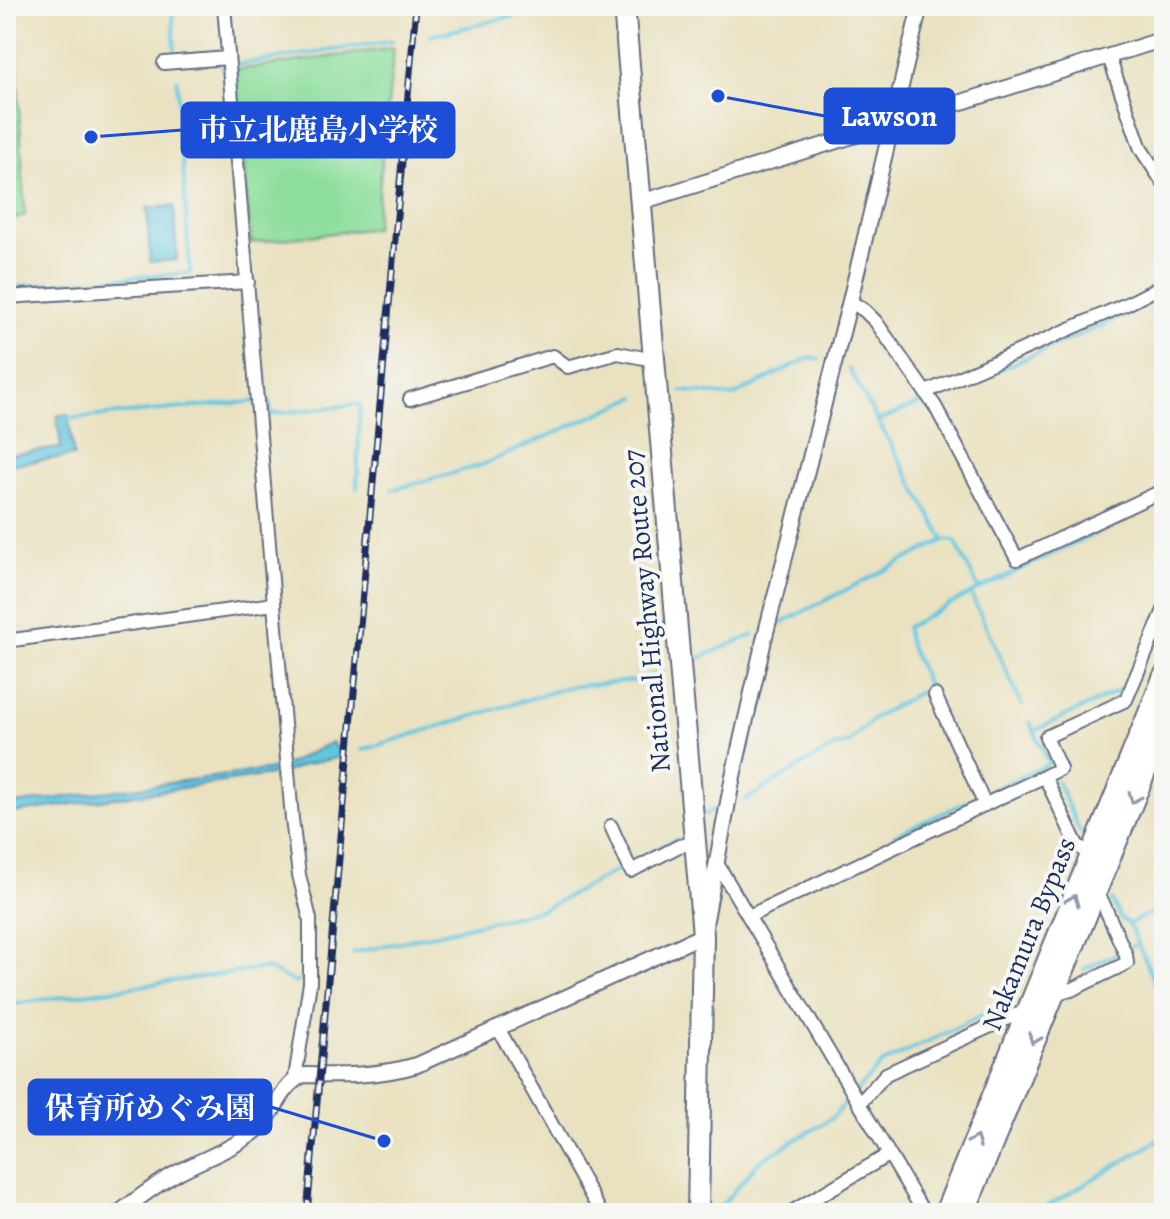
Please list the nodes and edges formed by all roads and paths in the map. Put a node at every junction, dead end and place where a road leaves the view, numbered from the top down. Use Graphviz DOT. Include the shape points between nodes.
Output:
graph roads {
  1 [pos="224,6"];
  2 [pos="624,6"];
  3 [pos="920,6"];
  4 [pos="1164,39"];
  5 [pos="1109,57"];
  6 [pos="164,63"];
  7 [pos="229,64"];
  8 [pos="892,125"];
  9 [pos="1164,184"];
  10 [pos="641,202"];
  11 [pos="248,282"];
  12 [pos="1164,285"];
  13 [pos="6,297"];
  14 [pos="850,301"];
  15 [pos="654,360"];
  16 [pos="926,392"];
  17 [pos="410,399"];
  18 [pos="1164,490"];
  19 [pos="274,604"];
  20 [pos="1164,610"];
  21 [pos="6,641"];
  22 [pos="1164,676"];
  23 [pos="1129,693"];
  24 [pos="935,695"];
  25 [pos="1154,702"];
  26 [pos="1164,726"];
  27 [pos="1045,777"];
  28 [pos="985,805"];
  29 [pos="611,826"];
  30 [pos="695,843"];
  31 [pos="1091,855"];
  32 [pos="718,865"];
  33 [pos="1093,896"];
  34 [pos="749,916"];
  35 [pos="703,935"];
  36 [pos="1053,993"];
  37 [pos="1028,1009"];
  38 [pos="498,1028"];
  39 [pos="295,1078"];
  40 [pos="855,1097"];
  41 [pos="888,1155"];
  42 [pos="119,1213"];
  43 [pos="601,1213"];
  44 [pos="698,1213"];
  45 [pos="790,1213"];
  46 [pos="924,1213"];
  47 [pos="945,1213"];
  48 [pos="964,1213"];
  1 -- 7 [label="street"];
  2 -- 10 [label="highway, National Highway Route 207"];
  3 -- 8 [label="street"];
  4 -- 5 [label="street"];
  5 -- 8 [label="street"];
  5 -- 9 [label="street" via="1141,149"];
  6 -- 7 [label="street"];
  7 -- 11 [label="street"];
  8 -- 10 [label="street"];
  8 -- 14 [label="street"];
  10 -- 15 [label="highway, National Highway Route 207"];
  11 -- 13 [label="street"];
  11 -- 19 [label="street"];
  12 -- 16 [label="street"];
  14 -- 16 [label="street" via="876,322"];
  14 -- 32 [label="street" via="764,640"];
  15 -- 17 [label="street" via="618,353 568,367 553,356"];
  15 -- 30 [label="highway, National Highway Route 207"];
  16 -- 18 [label="street" via="1017,559"];
  19 -- 21 [label="street"];
  19 -- 39 [label="street" via="299,875 310,919 310,983"];
  20 -- 23 [label="street"];
  22 -- 25 [label="highway, Nakamura Bypass"];
  23 -- 25 [label="street"];
  23 -- 27 [label="street" via="1126,700 1046,737 1060,769"];
  24 -- 28 [label="street"];
  25 -- 31 [label="highway, Nakamura Bypass"];
  26 -- 33 [label="highway, Nakamura Bypass, one-way"];
  27 -- 28 [label="street"];
  27 -- 31 [label="street" via="1077,845"];
  28 -- 34 [label="street"];
  29 -- 30 [label="street" via="631,871"];
  30 -- 35 [label="highway, National Highway Route 207"];
  37 -- 31 [label="highway, Nakamura Bypass, one-way"];
  32 -- 34 [label="street"];
  32 -- 35 [label="street"];
  33 -- 36 [label="highway, Nakamura Bypass"];
  33 -- 36 [label="street" via="1103,903 1127,963"];
  34 -- 40 [label="street"];
  35 -- 38 [label="street"];
  35 -- 44 [label="highway, National Highway Route 207"];
  36 -- 48 [label="highway, Nakamura Bypass, one-way"];
  37 -- 40 [label="street" via="886,1074"];
  47 -- 37 [label="highway, Nakamura Bypass, one-way"];
  38 -- 39 [label="street" via="392,1072"];
  38 -- 43 [label="street"];
  39 -- 42 [label="street" via="266,1122 246,1139 175,1174"];
  40 -- 41 [label="street"];
  41 -- 45 [label="street"];
  41 -- 46 [label="street"];
}
